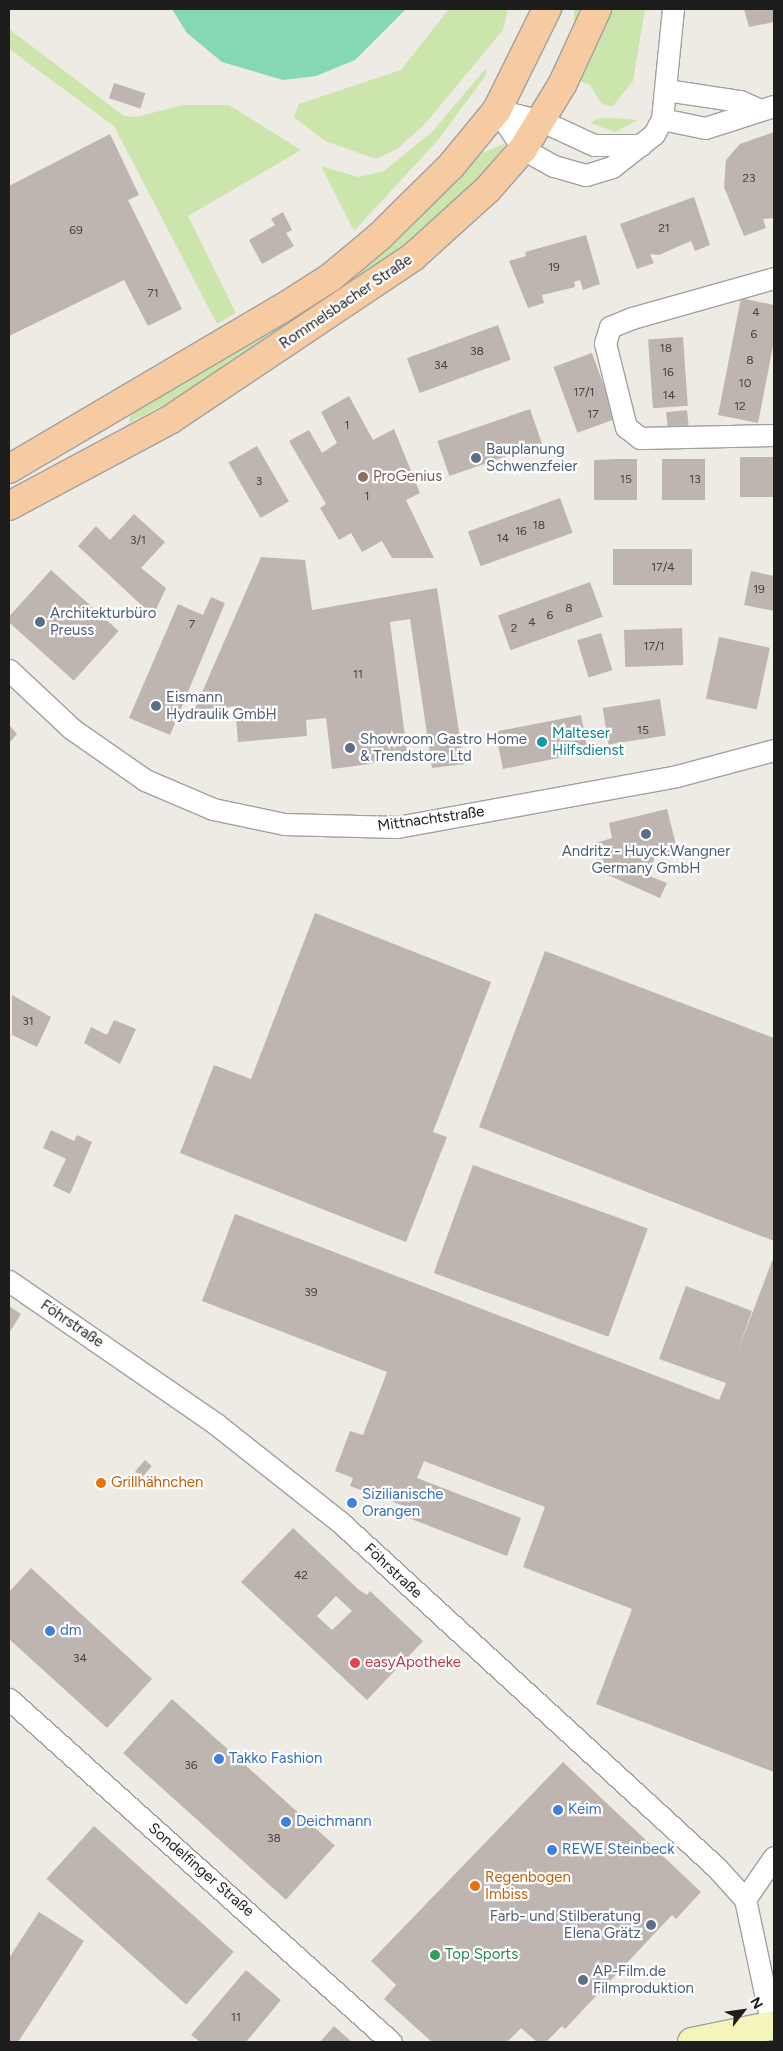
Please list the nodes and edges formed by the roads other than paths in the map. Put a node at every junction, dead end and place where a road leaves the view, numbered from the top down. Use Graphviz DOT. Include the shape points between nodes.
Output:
graph roads {
  1 [pos="547,9"];
  2 [pos="597,9"];
  3 [pos="673,9"];
  4 [pos="666,90"];
  5 [pos="766,108"];
  6 [pos="497,110"];
  7 [pos="662,119"];
  8 [pos="542,121"];
  9 [pos="642,145"];
  10 [pos="523,149"];
  11 [pos="774,278"];
  12 [pos="774,435"];
  13 [pos="9,469"];
  14 [pos="9,506"];
  15 [pos="9,670"];
  16 [pos="774,750"];
  17 [pos="9,1281"];
  18 [pos="9,1699"];
  19 [pos="774,1857"];
  20 [pos="745,1899"];
  21 [pos="773,2025"];
  22 [pos="391,2042"];
  23 [pos="692,2042"];
  1 -- 6 [label="main road, Rommelsbacher Straße"];
  2 -- 8 [label="main road, Rommelsbacher Straße"];
  3 -- 4 [label="street"];
  4 -- 5 [label="street" via="740,100"];
  4 -- 7 [label="street"];
  5 -- 7 [label="street" via="730,123 705,128"];
  6 -- 8 [label="street"];
  6 -- 10 [label="street"];
  6 -- 13 [label="main road, Rommelsbacher Straße" via="451,166 331,277"];
  7 -- 9 [label="street"];
  8 -- 9 [label="street" via="594,145"];
  8 -- 10 [label="main road, Rommelsbacher Straße"];
  9 -- 10 [label="street" via="612,167 586,175 554,166"];
  10 -- 14 [label="main road, Rommelsbacher Straße" via="482,195 413,257 171,419"];
  11 -- 12 [label="street" via="610,326 604,343 626,427 640,438"];
  15 -- 16 [label="street, Mittnachtstraße" via="72,729 145,780 213,809 284,824 397,827 677,776"];
  17 -- 20 [label="street, Föhrstraße" via="195,1408 340,1522 716,1867"];
  18 -- 22 [label="street, Sondelfinger Straße"];
  19 -- 20 [label="street"];
  20 -- 21 [label="street"];
  21 -- 23 [label="main road"];
}
